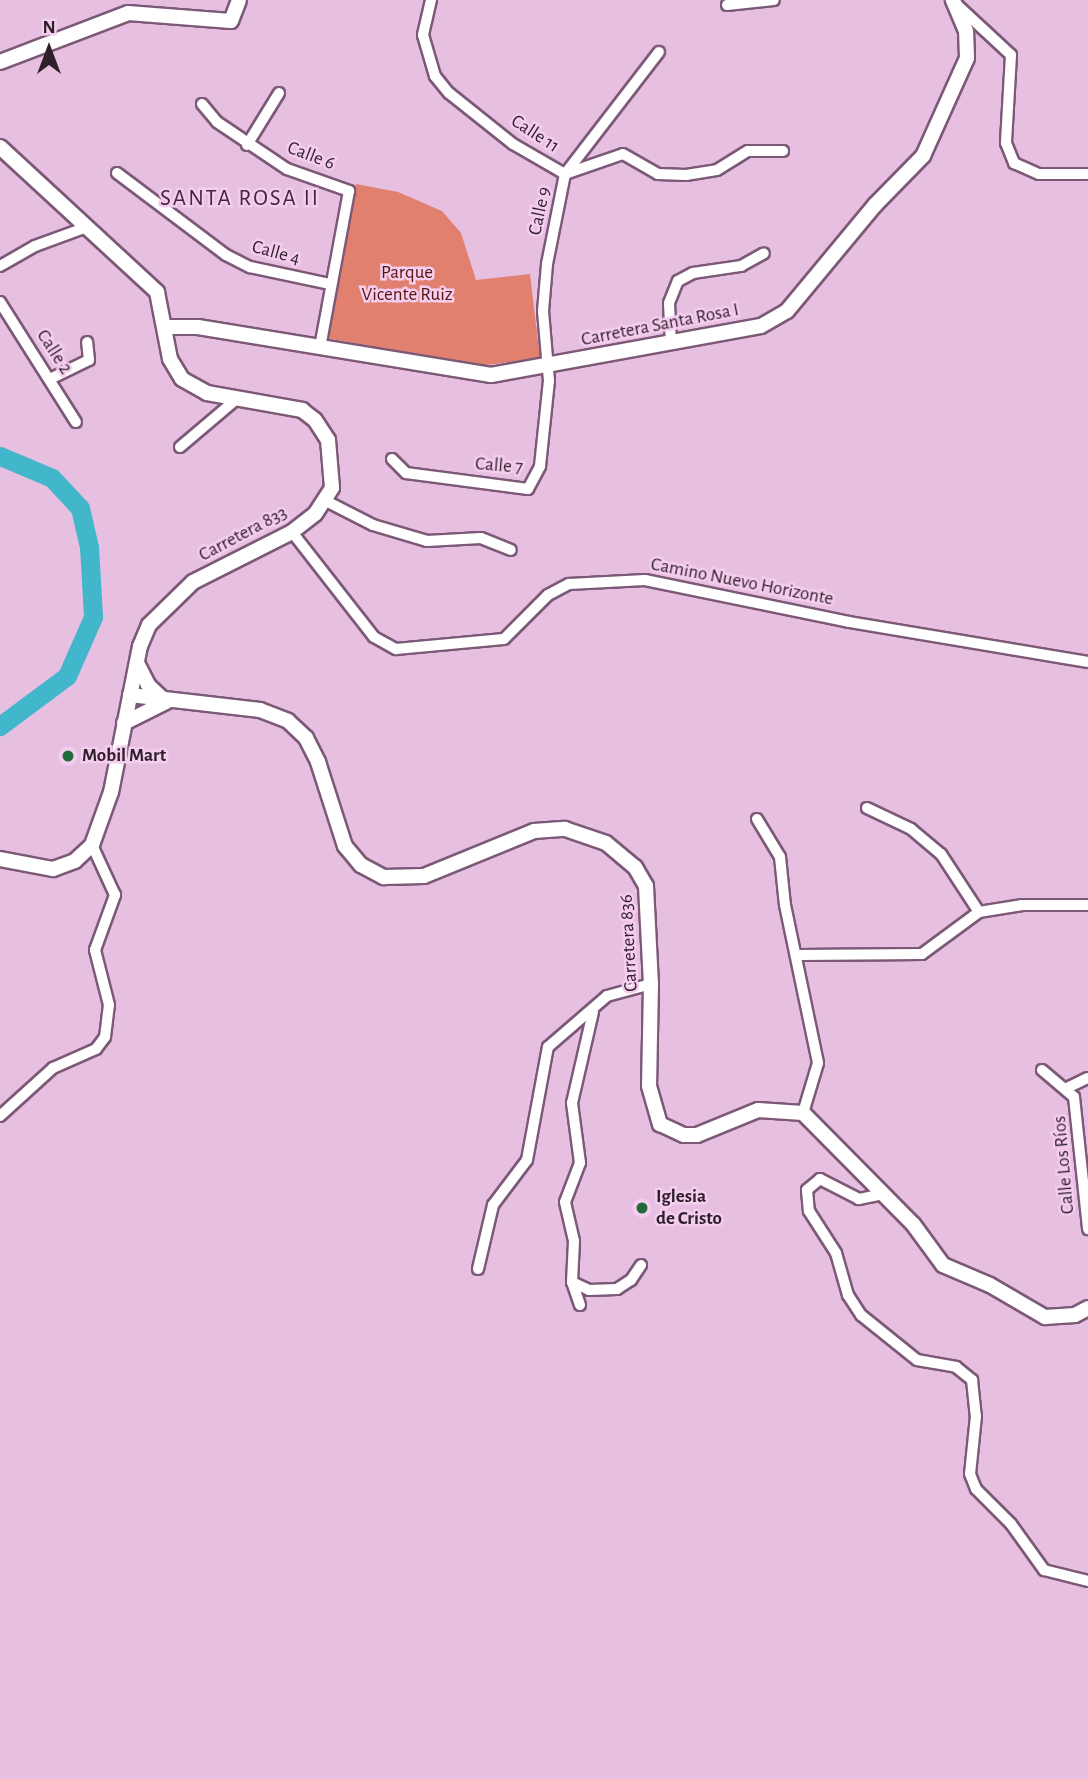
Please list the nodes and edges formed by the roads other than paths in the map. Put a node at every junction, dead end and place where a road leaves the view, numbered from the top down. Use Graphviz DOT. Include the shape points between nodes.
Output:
graph roads {
  1 [pos="239,0"];
  2 [pos="431,0"];
  3 [pos="774,0"];
  4 [pos="953,0"];
  5 [pos="727,5"];
  6 [pos="659,52"];
  7 [pos="0,62"];
  8 [pos="279,93"];
  9 [pos="202,104"];
  10 [pos="247,145"];
  11 [pos="0,147"];
  12 [pos="783,151"];
  13 [pos="117,173"];
  14 [pos="1087,173"];
  15 [pos="565,174"];
  16 [pos="87,227"];
  17 [pos="764,253"];
  18 [pos="0,266"];
  19 [pos="329,284"];
  20 [pos="0,302"];
  21 [pos="167,327"];
  22 [pos="87,342"];
  23 [pos="671,344"];
  24 [pos="320,348"];
  25 [pos="548,367"];
  26 [pos="52,378"];
  27 [pos="239,397"];
  28 [pos="76,422"];
  29 [pos="180,447"];
  30 [pos="392,459"];
  31 [pos="324,500"];
  32 [pos="292,532"];
  33 [pos="511,550"];
  34 [pos="1088,662"];
  35 [pos="137,663"];
  36 [pos="130,695"];
  37 [pos="167,699"];
  38 [pos="124,723"];
  39 [pos="867,808"];
  40 [pos="757,819"];
  41 [pos="92,845"];
  42 [pos="0,859"];
  43 [pos="1088,905"];
  44 [pos="979,912"];
  45 [pos="799,954"];
  46 [pos="651,984"];
  47 [pos="593,1011"];
  48 [pos="1042,1070"];
  49 [pos="1088,1078"];
  50 [pos="1065,1089"];
  51 [pos="803,1113"];
  52 [pos="0,1116"];
  53 [pos="883,1194"];
  54 [pos="1088,1229"];
  55 [pos="641,1265"];
  56 [pos="478,1269"];
  57 [pos="572,1282"];
  58 [pos="580,1305"];
  59 [pos="1088,1308"];
  60 [pos="1088,1581"];
  1 -- 7 [label="street" via="231,21 128,13"];
  2 -- 15 [label="street, Calle 11" via="423,35 435,76 449,93 513,144"];
  3 -- 5 [label="street"];
  4 -- 14 [label="street" via="1011,55 1006,143 1014,163 1039,174"];
  4 -- 23 [label="street, Carretera Santa Rosa I" via="966,32 967,58 923,156 875,205 787,311 761,326"];
  6 -- 15 [label="street, Calle 9"];
  8 -- 10 [label="street"];
  9 -- 10 [label="street, Calle 6"];
  10 -- 19 [label="street, Calle 6" via="287,169 349,191"];
  11 -- 16 [label="street"];
  12 -- 15 [label="street, Calle 11" via="748,151 717,170 686,175 658,174 623,154"];
  13 -- 19 [label="street, Calle 4" via="226,255 250,267"];
  15 -- 25 [label="street, Calle 9" via="547,264 543,311"];
  16 -- 18 [label="street" via="35,246"];
  16 -- 21 [label="street" via="157,292"];
  17 -- 23 [label="street" via="741,266 692,273 678,281 669,303"];
  19 -- 24 [label="street, Calle 6"];
  20 -- 26 [label="street, Calle 2"];
  21 -- 24 [label="street, Carretera Santa Rosa I" via="198,327"];
  21 -- 27 [label="street" via="170,359 182,379 207,393"];
  22 -- 26 [label="street" via="89,360"];
  23 -- 25 [label="street, Carretera Santa Rosa I"];
  24 -- 25 [label="street, Carretera Santa Rosa I" via="474,373"];
  25 -- 30 [label="street, Calle 7" via="540,466 528,489 406,473"];
  26 -- 28 [label="street, Calle 2"];
  27 -- 29 [label="street"];
  27 -- 31 [label="street" via="302,410 315,419 328,440 332,488"];
  31 -- 32 [label="street, Carretera 833"];
  31 -- 33 [label="street" via="373,525 427,541 481,538"];
  32 -- 34 [label="street, Camino Nuevo Horizonte" via="374,637 396,649 504,639 548,595 569,584 645,580 849,622"];
  32 -- 35 [label="street, Carretera 833" via="193,582 149,625"];
  35 -- 36 [label="street, Carretera 833"];
  35 -- 37 [label="street" via="148,685"];
  36 -- 37 [label="street, Carretera 836"];
  36 -- 38 [label="street, Carretera 833"];
  37 -- 38 [label="street"];
  37 -- 46 [label="street, Carretera 836" via="260,710 288,721 306,738 318,762 345,846 361,865 384,877 424,876 534,831 565,829 606,844 635,867 646,886"];
  38 -- 41 [label="street, Carretera 833" via="111,792"];
  39 -- 44 [label="street" via="911,829 941,854"];
  40 -- 45 [label="street" via="780,857 785,905"];
  41 -- 42 [label="street" via="75,861 53,869"];
  41 -- 52 [label="street" via="115,895 95,950 109,1005 104,1037 96,1049 53,1068"];
  43 -- 44 [label="street" via="1021,905"];
  44 -- 45 [label="street" via="922,954"];
  45 -- 51 [label="street" via="818,1063"];
  46 -- 47 [label="street" via="607,996"];
  46 -- 51 [label="street, Carretera 836" via="649,1086 660,1124 684,1135 697,1135 758,1110"];
  47 -- 56 [label="street" via="545,1055 527,1160 493,1205"];
  47 -- 57 [label="street" via="572,1103 580,1163 565,1202 574,1241"];
  48 -- 50 [label="street, Calle Los Ríos"];
  49 -- 50 [label="street"];
  50 -- 54 [label="street, Calle Los Ríos" via="1074,1097 1079,1116"];
  51 -- 53 [label="street"];
  53 -- 59 [label="street" via="943,1265 990,1285 1045,1317 1075,1315"];
  53 -- 60 [label="street" via="859,1199 820,1179 807,1190 809,1211 836,1253 848,1295 861,1315 917,1360 956,1367 972,1380 976,1416 970,1474 976,1489 1011,1524 1044,1570"];
  55 -- 57 [label="street" via="631,1280 617,1289 589,1290"];
  57 -- 58 [label="street"];
}
